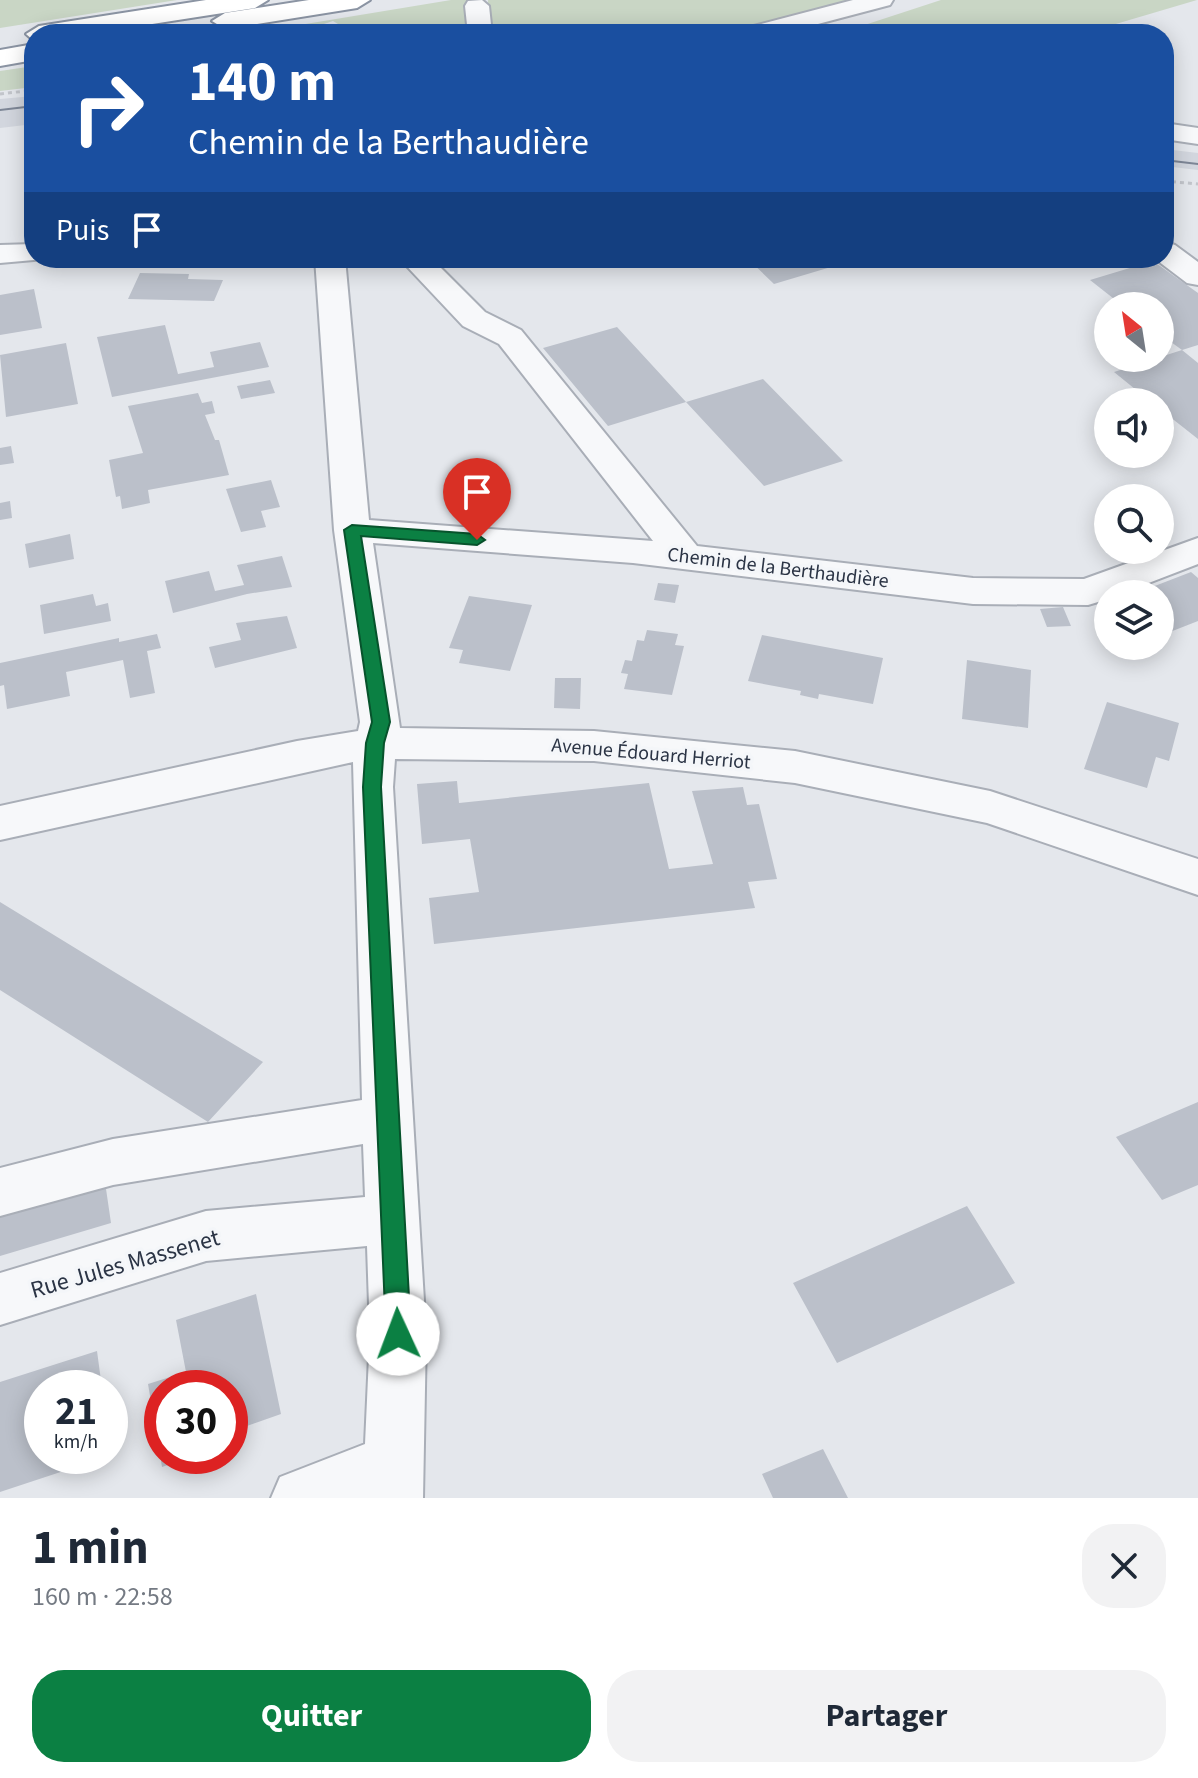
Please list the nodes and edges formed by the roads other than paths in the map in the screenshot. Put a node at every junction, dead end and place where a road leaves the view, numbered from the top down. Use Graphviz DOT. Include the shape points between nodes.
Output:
graph roads {
  1 [pos="255,0"];
  2 [pos="357,0"];
  3 [pos="881,0"];
  4 [pos="477,6"];
  5 [pos="100,24"];
  6 [pos="209,24"];
  7 [pos="479,24"];
  8 [pos="789,24"];
  9 [pos="24,36"];
  10 [pos="0,40"];
  11 [pos="24,54"];
  12 [pos="0,58"];
  13 [pos="1174,132"];
  14 [pos="1198,136"];
  15 [pos="24,253"];
  16 [pos="0,254"];
  17 [pos="1174,258"];
  18 [pos="331,268"];
  19 [pos="424,268"];
  20 [pos="1198,276"];
  21 [pos="352,530"];
  22 [pos="1198,550"];
  23 [pos="685,557"];
  24 [pos="375,743"];
  25 [pos="0,823"];
  26 [pos="1198,877"];
  27 [pos="387,1118"];
  28 [pos="0,1192"];
  29 [pos="394,1219"];
  30 [pos="0,1299"];
  31 [pos="394,1480"];
  32 [pos="301,1498"];
  1 -- 5 [label="highway"];
  2 -- 6 [label="highway"];
  3 -- 8 [label="street"];
  4 -- 7 [label="street"];
  9 -- 10 [label="highway"];
  11 -- 12 [label="highway"];
  13 -- 14 [label="street"];
  15 -- 16 [label="street"];
  17 -- 20 [label="street"];
  18 -- 21 [label="street"];
  19 -- 23 [label="street" via="474,319 510,337"];
  21 -- 23 [label="street, Chemin de la Berthaudière"];
  21 -- 24 [label="street" via="381,722"];
  22 -- 23 [label="street, Chemin de la Berthaudière" via="1088,592 973,591"];
  24 -- 25 [label="street, Avenue Édouard Herriot"];
  24 -- 26 [label="street, Avenue Édouard Herriot" via="594,746 795,767 990,807"];
  24 -- 27 [label="street" via="372,787"];
  27 -- 28 [label="street" via="113,1162"];
  27 -- 29 [label="street"];
  29 -- 30 [label="street, Rue Jules Massenet" via="206,1236"];
  29 -- 31 [label="street"];
  31 -- 32 [label="street"];
}
